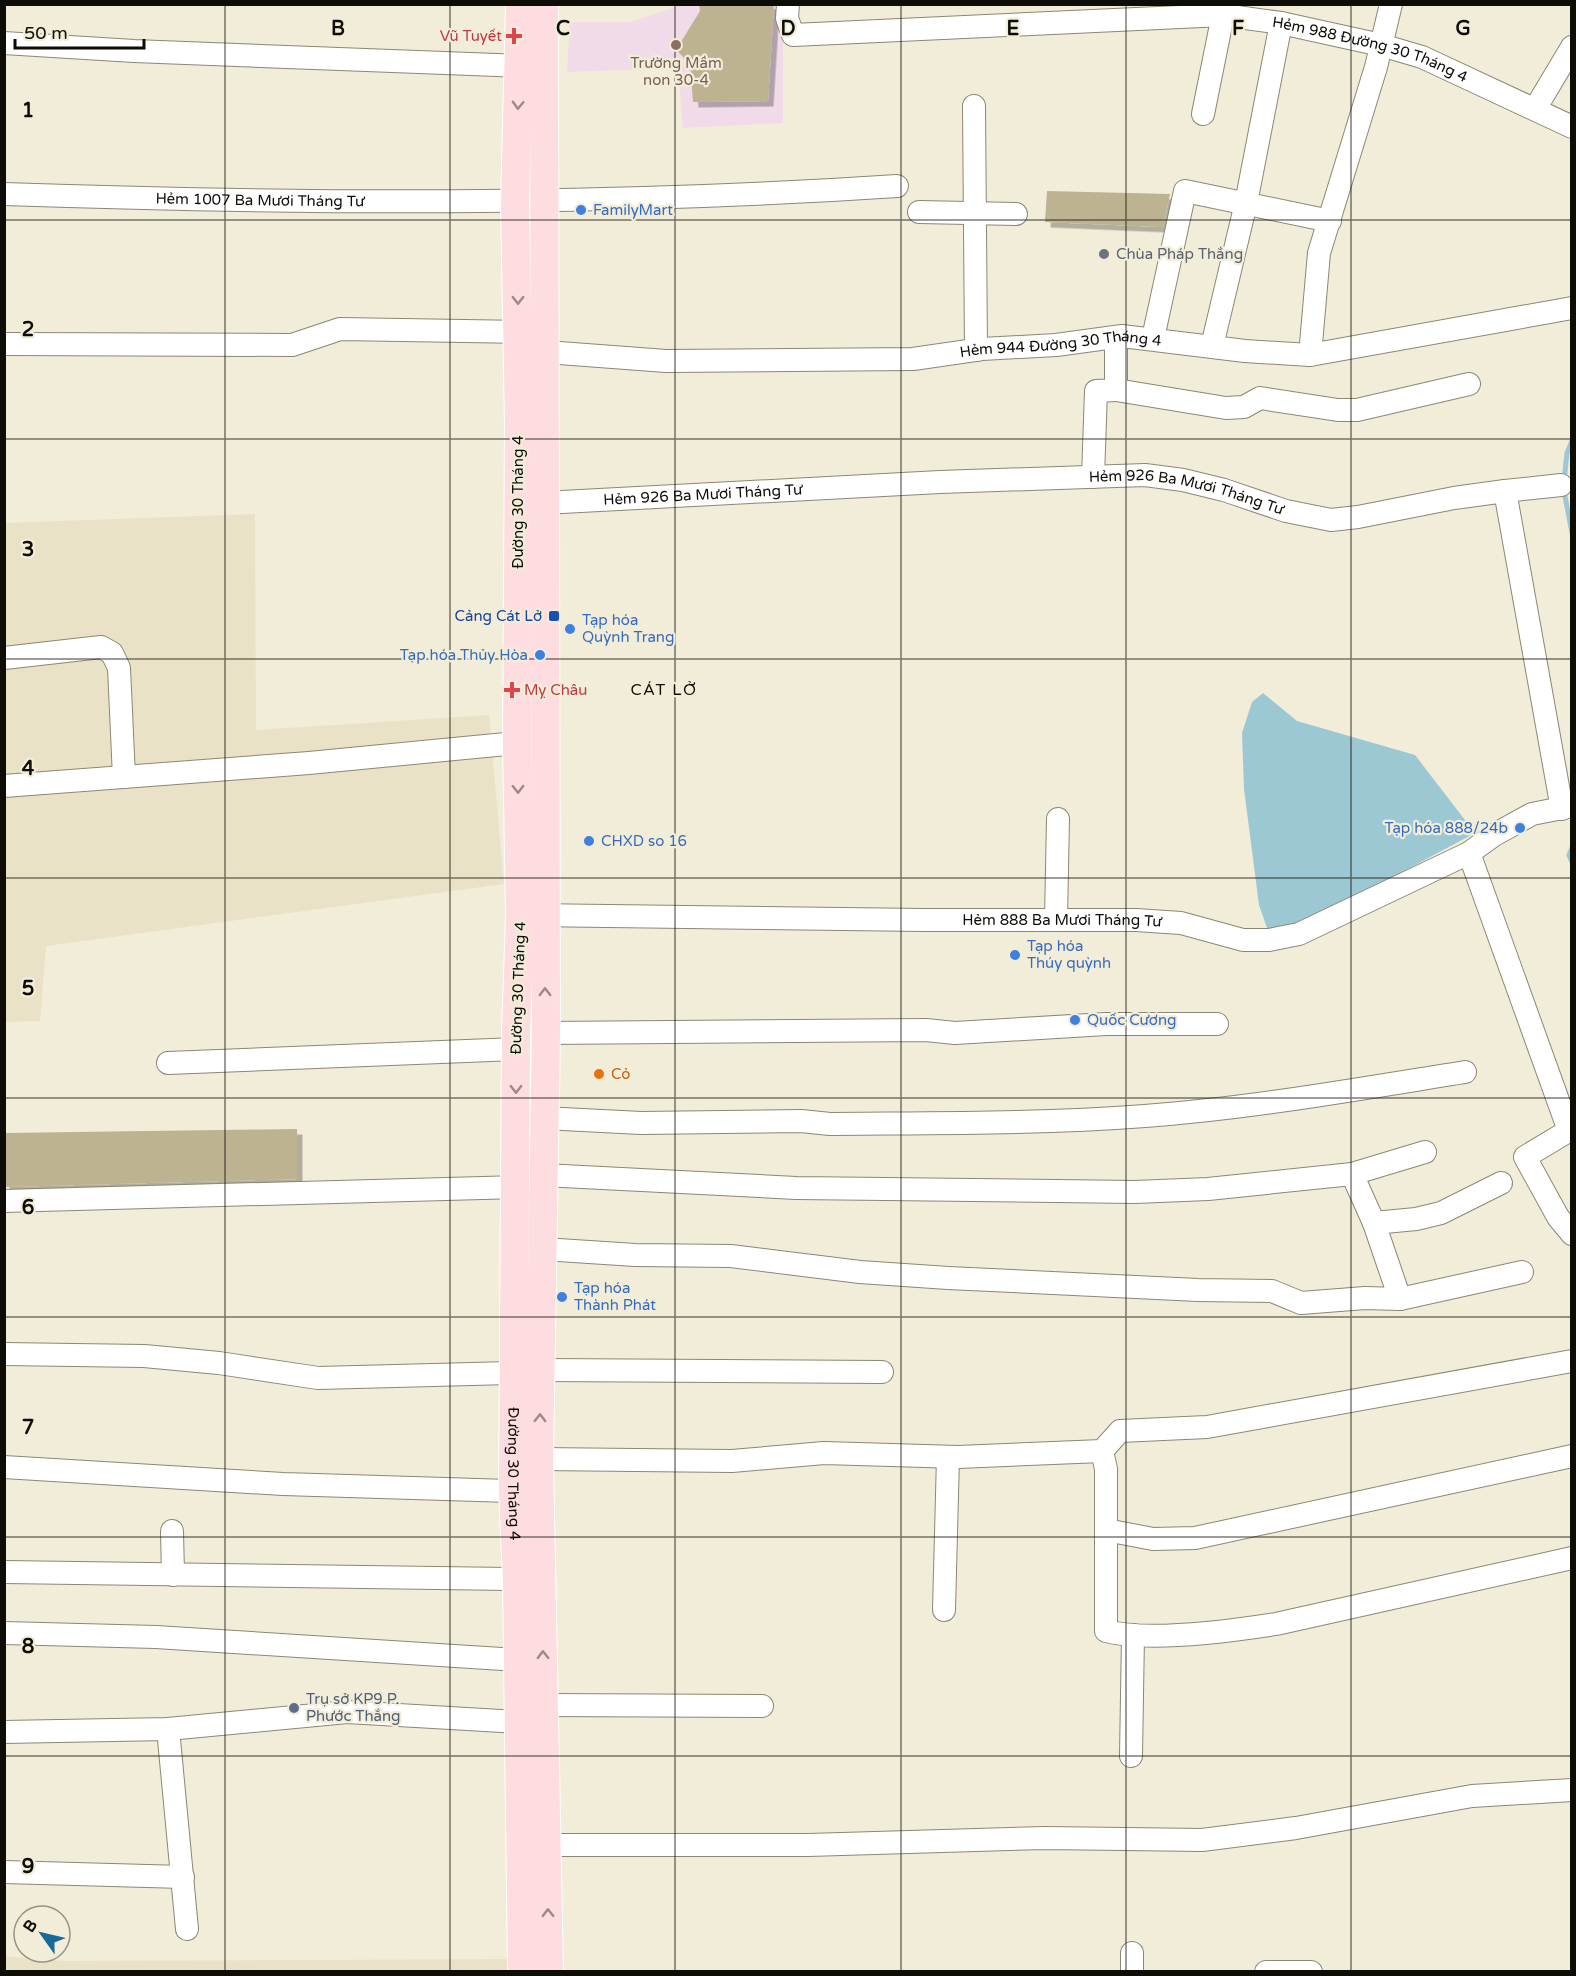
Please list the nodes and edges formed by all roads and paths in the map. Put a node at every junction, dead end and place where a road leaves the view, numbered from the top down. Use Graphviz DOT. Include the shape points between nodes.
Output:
graph roads {
  1 [pos="520,4"];
  2 [pos="544,4"];
  3 [pos="788,4"];
  4 [pos="1391,4"];
  5 [pos="1223,15"];
  6 [pos="1281,23"];
  7 [pos="4,43"];
  8 [pos="1381,45"];
  9 [pos="1572,47"];
  10 [pos="519,66"];
  11 [pos="974,106"];
  12 [pos="1535,109"];
  13 [pos="1203,114"];
  14 [pos="1572,127"];
  15 [pos="897,186"];
  16 [pos="4,194"];
  17 [pos="529,202"];
  18 [pos="1246,203"];
  19 [pos="919,212"];
  20 [pos="975,213"];
  21 [pos="1016,214"];
  22 [pos="1329,221"];
  23 [pos="1572,308"];
  24 [pos="518,332"];
  25 [pos="1116,338"];
  26 [pos="1152,338"];
  27 [pos="4,344"];
  28 [pos="1212,346"];
  29 [pos="976,350"];
  30 [pos="546,352"];
  31 [pos="1310,356"];
  32 [pos="1468,384"];
  33 [pos="1116,390"];
  34 [pos="1093,477"];
  35 [pos="1562,485"];
  36 [pos="1505,491"];
  37 [pos="543,503"];
  38 [pos="4,657"];
  39 [pos="545,741"];
  40 [pos="517,743"];
  41 [pos="124,777"];
  42 [pos="4,786"];
  43 [pos="1567,807"];
  44 [pos="1058,819"];
  45 [pos="1469,853"];
  46 [pos="532,915"];
  47 [pos="1056,918"];
  48 [pos="1218,1024"];
  49 [pos="546,1033"];
  50 [pos="516,1049"];
  51 [pos="168,1063"];
  52 [pos="1465,1072"];
  53 [pos="543,1118"];
  54 [pos="1425,1152"];
  55 [pos="1352,1174"];
  56 [pos="543,1175"];
  57 [pos="1501,1183"];
  58 [pos="516,1187"];
  59 [pos="4,1201"];
  60 [pos="1374,1223"];
  61 [pos="1572,1234"];
  62 [pos="543,1249"];
  63 [pos="1522,1272"];
  64 [pos="1400,1299"];
  65 [pos="4,1354"];
  66 [pos="1572,1361"];
  67 [pos="528,1372"];
  68 [pos="882,1372"];
  69 [pos="1102,1451"];
  70 [pos="1572,1455"];
  71 [pos="948,1457"];
  72 [pos="539,1459"];
  73 [pos="4,1467"];
  74 [pos="513,1491"];
  75 [pos="1106,1530"];
  76 [pos="172,1531"];
  77 [pos="1572,1558"];
  78 [pos="4,1572"];
  79 [pos="173,1575"];
  80 [pos="517,1579"];
  81 [pos="944,1610"];
  82 [pos="4,1633"];
  83 [pos="1133,1635"];
  84 [pos="518,1660"];
  85 [pos="544,1705"];
  86 [pos="762,1706"];
  87 [pos="519,1722"];
  88 [pos="168,1729"];
  89 [pos="4,1732"];
  90 [pos="1131,1756"];
  91 [pos="1572,1790"];
  92 [pos="546,1845"];
  93 [pos="4,1872"];
  94 [pos="183,1877"];
  95 [pos="187,1929"];
  96 [pos="522,1971"];
  97 [pos="549,1971"];
  98 [pos="1266,1971"];
  99 [pos="1311,1971"];
  1 -- 10 [label="main road, Đường 30 Tháng 4"];
  2 -- 17 [label="main road, Đường 30 Tháng 4"];
  3 -- 5 [label="street, Hẻm 988 Đường 30 Tháng 4" via="787,18 793,35"];
  4 -- 8 [label="street"];
  5 -- 6 [label="street, Hẻm 988 Đường 30 Tháng 4"];
  5 -- 13 [label="street"];
  6 -- 8 [label="street, Hẻm 988 Đường 30 Tháng 4"];
  6 -- 18 [label="street"];
  7 -- 10 [label="street"];
  8 -- 12 [label="street, Hẻm 988 Đường 30 Tháng 4" via="1422,57"];
  8 -- 22 [label="street"];
  9 -- 12 [label="street"];
  10 -- 17 [label="main road, Đường 30 Tháng 4, one-way"];
  11 -- 20 [label="street"];
  12 -- 14 [label="street, Hẻm 988 Đường 30 Tháng 4"];
  15 -- 17 [label="street, Hẻm 1007 Ba Mươi Tháng Tư"];
  16 -- 17 [label="street, Hẻm 1007 Ba Mươi Tháng Tư"];
  17 -- 24 [label="main road, Đường 30 Tháng 4, one-way"];
  17 -- 30 [label="main road, Đường 30 Tháng 4"];
  18 -- 22 [label="street"];
  18 -- 26 [label="street" via="1185,191"];
  18 -- 28 [label="street"];
  19 -- 20 [label="street"];
  20 -- 21 [label="street"];
  20 -- 29 [label="street"];
  22 -- 31 [label="street" via="1319,253"];
  23 -- 31 [label="street, Hẻm 944 Đường 30 Tháng 4"];
  24 -- 27 [label="street" via="340,329 292,345"];
  24 -- 40 [label="main road, Đường 30 Tháng 4"];
  25 -- 26 [label="street, Hẻm 944 Đường 30 Tháng 4"];
  25 -- 29 [label="street, Hẻm 944 Đường 30 Tháng 4"];
  25 -- 33 [label="street"];
  26 -- 28 [label="street, Hẻm 944 Đường 30 Tháng 4"];
  28 -- 31 [label="street, Hẻm 944 Đường 30 Tháng 4"];
  29 -- 30 [label="street, Hẻm 944 Đường 30 Tháng 4" via="913,359 816,361 666,361"];
  30 -- 37 [label="main road, Đường 30 Tháng 4"];
  32 -- 33 [label="street" via="1357,410 1260,398 1244,407 1226,408"];
  33 -- 34 [label="street" via="1096,392"];
  34 -- 36 [label="street, Hẻm 926 Ba Mươi Tháng Tư" via="1145,475 1183,480 1286,512 1331,520"];
  34 -- 37 [label="street, Hẻm 926 Ba Mươi Tháng Tư"];
  35 -- 36 [label="street, Hẻm 926 Ba Mươi Tháng Tư"];
  36 -- 43 [label="street"];
  37 -- 39 [label="main road, Đường 30 Tháng 4"];
  38 -- 41 [label="street" via="101,647 112,653 119,668"];
  39 -- 40 [label="main road"];
  39 -- 46 [label="main road, Đường 30 Tháng 4"];
  40 -- 41 [label="street"];
  40 -- 46 [label="main road, Đường 30 Tháng 4, one-way"];
  41 -- 42 [label="street"];
  43 -- 45 [label="street, Hẻm 888 Ba Mươi Tháng Tư" via="1532,814"];
  44 -- 47 [label="street"];
  45 -- 47 [label="street, Hẻm 888 Ba Mươi Tháng Tư" via="1299,934 1269,940 1244,940 1180,923"];
  45 -- 61 [label="street" via="1568,1128 1525,1156 1558,1217"];
  46 -- 47 [label="street, Hẻm 888 Ba Mươi Tháng Tư" via="923,921"];
  49 -- 46 [label="main road, Đường 30 Tháng 4, one-way"];
  46 -- 50 [label="main road, Đường 30 Tháng 4"];
  48 -- 49 [label="street" via="1106,1024 954,1033"];
  49 -- 53 [label="main road, Đường 30 Tháng 4"];
  50 -- 51 [label="street"];
  50 -- 58 [label="main road, Đường 30 Tháng 4, one-way"];
  52 -- 53 [label="street" via="1146,1116 1017,1123 830,1125 801,1121"];
  53 -- 56 [label="main road, Đường 30 Tháng 4"];
  54 -- 55 [label="street"];
  55 -- 56 [label="street" via="1208,1189 1090,1192 796,1188"];
  55 -- 60 [label="street"];
  56 -- 62 [label="main road, Đường 30 Tháng 4"];
  57 -- 60 [label="street" via="1441,1213"];
  58 -- 59 [label="street"];
  58 -- 67 [label="main road, Đường 30 Tháng 4"];
  60 -- 64 [label="street"];
  62 -- 64 [label="street" via="731,1256 948,1278 1272,1291 1301,1303"];
  62 -- 67 [label="main road, Đường 30 Tháng 4"];
  63 -- 64 [label="street"];
  65 -- 67 [label="street" via="144,1356 318,1378"];
  66 -- 69 [label="street" via="1207,1427 1120,1431"];
  67 -- 68 [label="street"];
  72 -- 67 [label="main road, Đường 30 Tháng 4, one-way"];
  67 -- 74 [label="main road, Đường 30 Tháng 4"];
  69 -- 71 [label="street"];
  69 -- 75 [label="street" via="1106,1469"];
  70 -- 75 [label="street" via="1195,1538 1153,1539"];
  71 -- 72 [label="street" via="866,1452 732,1461"];
  71 -- 81 [label="street"];
  85 -- 72 [label="main road, Đường 30 Tháng 4, one-way"];
  73 -- 74 [label="street" via="283,1484"];
  74 -- 80 [label="main road, Đường 30 Tháng 4"];
  75 -- 83 [label="street" via="1106,1631"];
  76 -- 79 [label="street"];
  77 -- 83 [label="street" via="1276,1624"];
  78 -- 79 [label="street"];
  79 -- 80 [label="street"];
  80 -- 84 [label="main road, Đường 30 Tháng 4"];
  82 -- 84 [label="street" via="156,1637"];
  83 -- 90 [label="street"];
  84 -- 87 [label="main road, Đường 30 Tháng 4"];
  85 -- 86 [label="street"];
  85 -- 92 [label="main road, Đường 30 Tháng 4"];
  87 -- 88 [label="street" via="347,1712"];
  87 -- 96 [label="main road, Đường 30 Tháng 4"];
  88 -- 89 [label="street"];
  88 -- 94 [label="street"];
  91 -- 92 [label="street" via="1472,1796 1202,1840 1045,1838 808,1845"];
  97 -- 92 [label="main road, Đường 30 Tháng 4, one-way"];
  93 -- 94 [label="street"];
  94 -- 95 [label="street"];
  98 -- 99 [label="street"];
}
